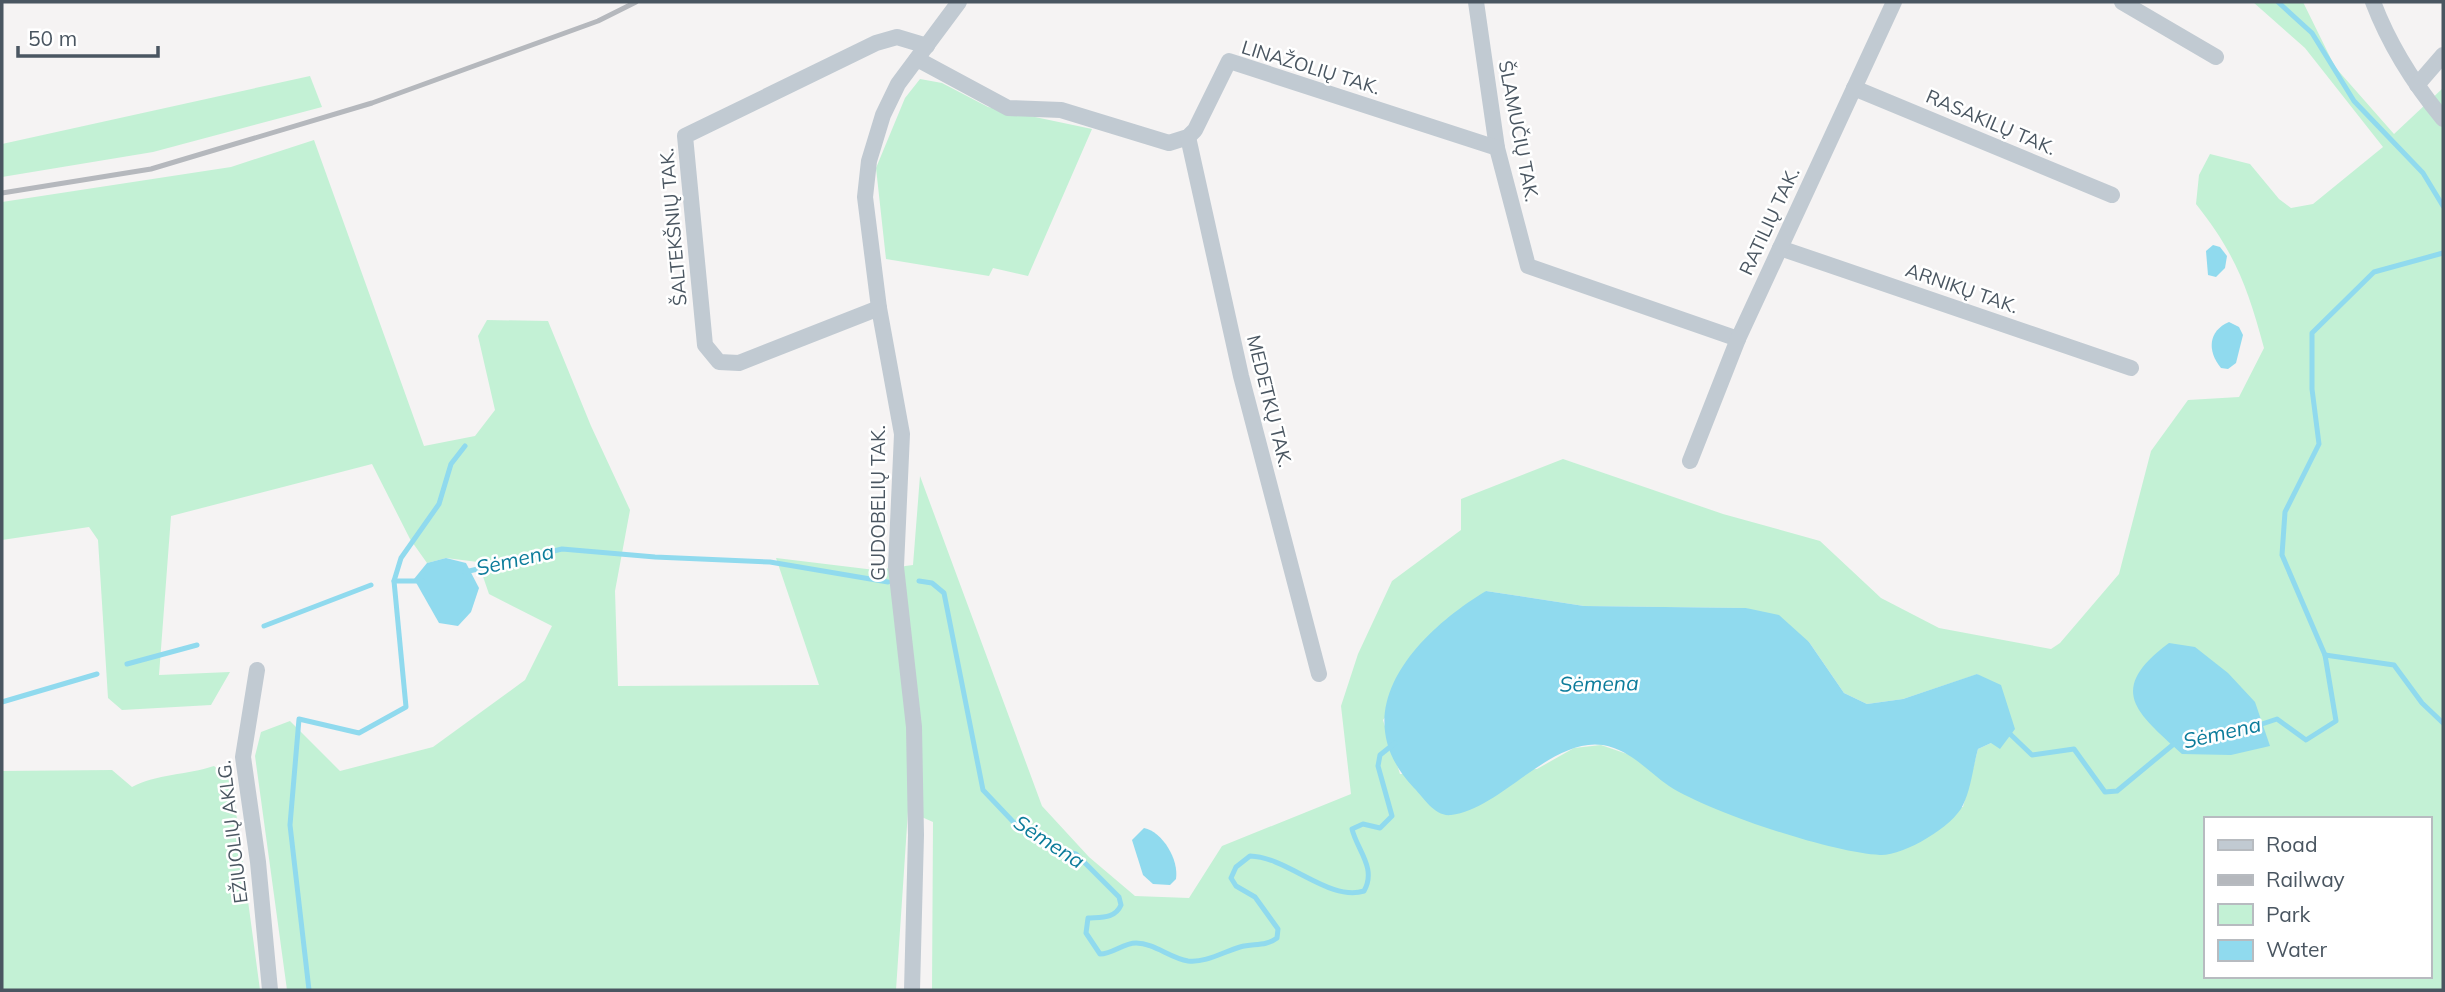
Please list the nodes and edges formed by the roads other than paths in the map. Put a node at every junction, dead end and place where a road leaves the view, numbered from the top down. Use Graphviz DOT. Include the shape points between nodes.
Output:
graph roads {
  1 [pos="959,2"];
  2 [pos="1476,2"];
  3 [pos="1894,2"];
  4 [pos="2122,2"];
  5 [pos="2373,2"];
  6 [pos="922,52"];
  7 [pos="2443,55"];
  8 [pos="2216,57"];
  9 [pos="2417,85"];
  10 [pos="1854,88"];
  11 [pos="2443,119"];
  12 [pos="1188,137"];
  13 [pos="1497,148"];
  14 [pos="2112,195"];
  15 [pos="1780,248"];
  16 [pos="879,308"];
  17 [pos="1738,339"];
  18 [pos="2131,368"];
  19 [pos="1690,461"];
  20 [pos="257,670"];
  21 [pos="1319,674"];
  22 [pos="270,990"];
  23 [pos="912,990"];
  1 -- 6 [label="street, GUDOBELIŲ TAK."];
  2 -- 13 [label="street, ŠLAMUČIŲ TAK."];
  3 -- 10 [label="street, RATILIŲ TAK."];
  4 -- 8 [label="street"];
  5 -- 9 [label="street"];
  6 -- 12 [label="street" via="1008,108 1061,110 1169,143"];
  6 -- 16 [label="street, GUDOBELIŲ TAK." via="893,94 869,161 866,219"];
  6 -- 16 [label="street, ŠALTEKŠNIŲ TAK." via="897,37 876,43 685,136 705,345 719,362 739,362"];
  7 -- 9 [label="street"];
  9 -- 11 [label="street"];
  10 -- 14 [label="street, RASAKILŲ TAK."];
  10 -- 15 [label="street, RATILIŲ TAK."];
  12 -- 13 [label="street, LINAŽOLIŲ TAK." via="1229,61"];
  12 -- 21 [label="street, MEDETKŲ TAK." via="1241,376"];
  13 -- 17 [label="street, ŠLAMUČIŲ TAK." via="1528,266"];
  15 -- 17 [label="street, RATILIŲ TAK."];
  15 -- 18 [label="street, ARNIKŲ TAK."];
  16 -- 23 [label="street, GUDOBELIŲ TAK." via="902,434 896,567 914,727"];
  17 -- 19 [label="street, RATILIŲ TAK."];
  20 -- 22 [label="street, EŽIUOLIŲ AKLG." via="243,757"];
}
